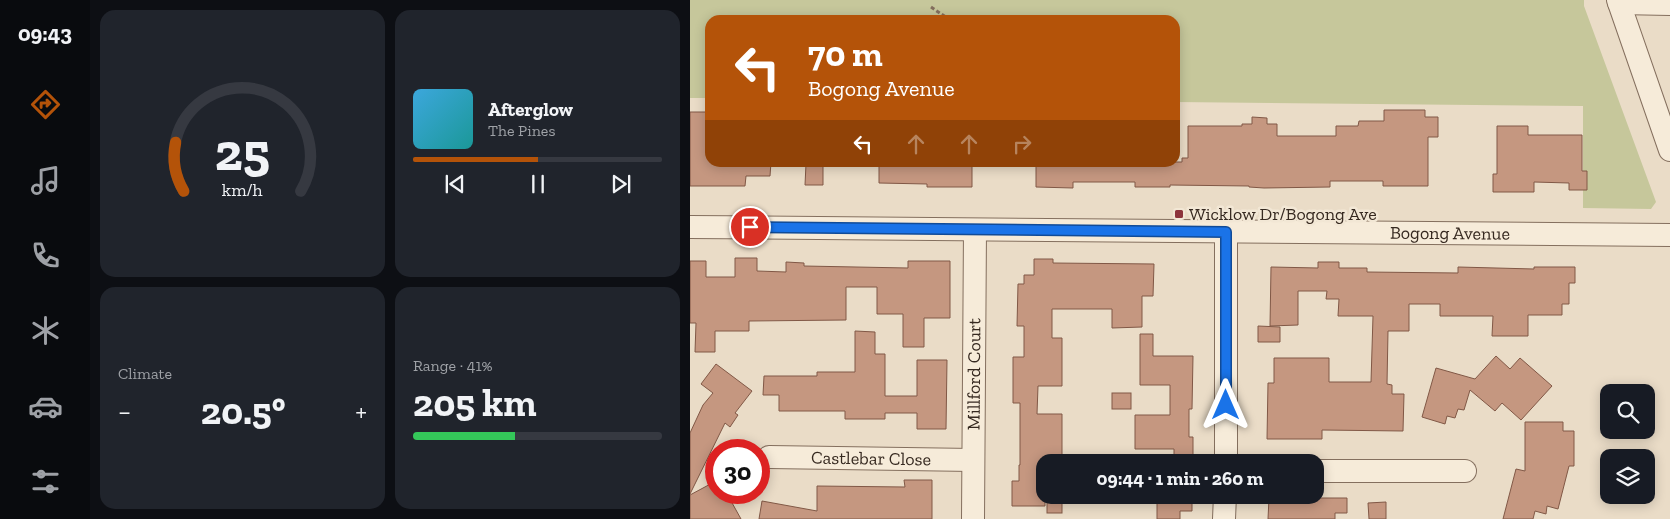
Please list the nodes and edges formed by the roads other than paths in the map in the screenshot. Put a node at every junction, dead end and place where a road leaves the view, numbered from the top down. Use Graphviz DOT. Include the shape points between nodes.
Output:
graph roads {
  1 [pos="1619,1"];
  2 [pos="1670,4"];
  3 [pos="1670,150"];
  4 [pos="690,227"];
  5 [pos="975,230"];
  6 [pos="1226,232"];
  7 [pos="1670,236"];
  8 [pos="1226,454"];
  9 [pos="770,458"];
  10 [pos="974,460"];
  11 [pos="1324,470"];
  12 [pos="1465,471"];
  13 [pos="1225,504"];
  14 [pos="973,519"];
  15 [pos="1224,519"];
  1 -- 2 [label="street"];
  1 -- 3 [label="street"];
  4 -- 5 [label="street, Bogong Avenue"];
  5 -- 6 [label="street, Bogong Avenue"];
  5 -- 10 [label="street, Millford Court"];
  6 -- 7 [label="street, Bogong Avenue"];
  6 -- 8 [label="street"];
  9 -- 10 [label="street, Castlebar Close"];
  10 -- 14 [label="street, Millford Court"];
  11 -- 12 [label="street"];
  13 -- 15 [label="street"];
}
